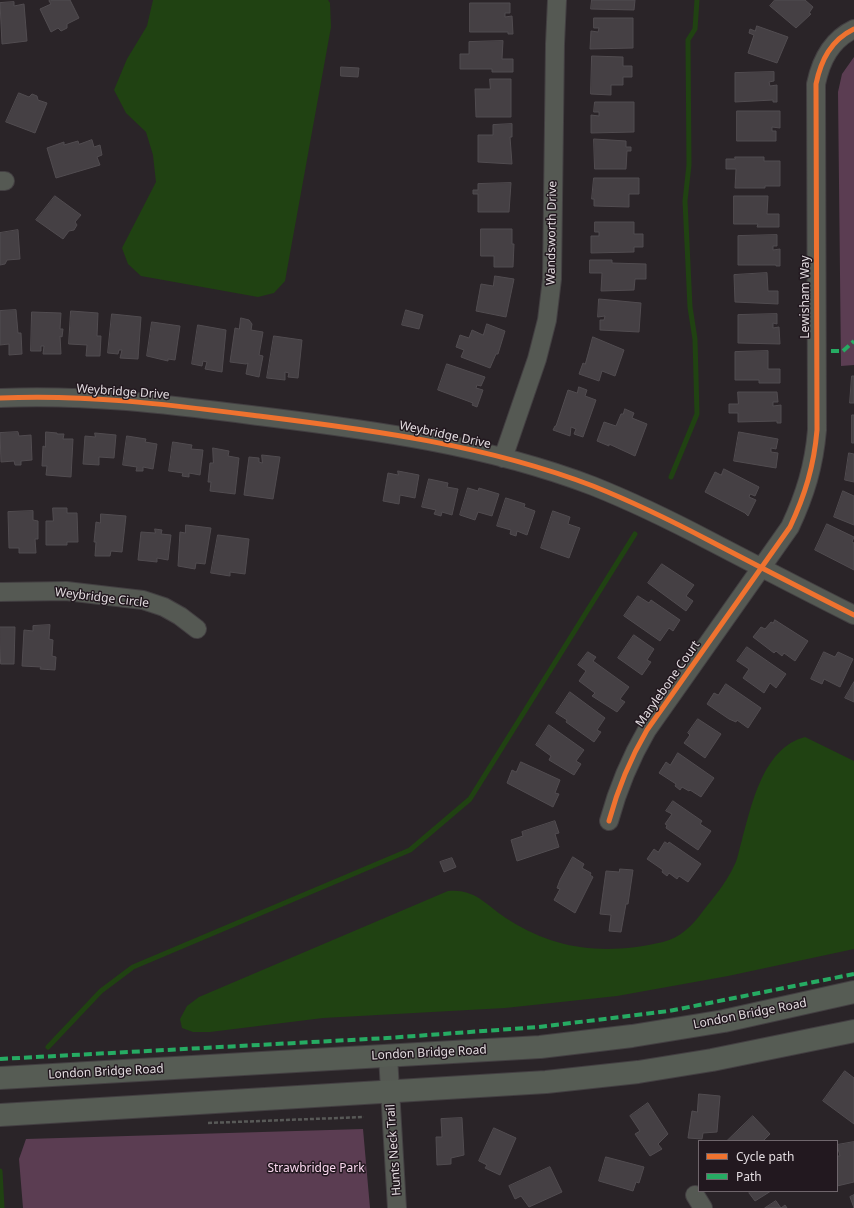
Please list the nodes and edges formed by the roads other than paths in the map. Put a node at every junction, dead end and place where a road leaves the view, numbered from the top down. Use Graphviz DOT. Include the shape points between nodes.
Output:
graph roads {
  1 [pos="557,0"];
  2 [pos="854,29"];
  3 [pos="0,398"];
  4 [pos="503,458"];
  5 [pos="762,568"];
  6 [pos="0,592"];
  7 [pos="854,615"];
  8 [pos="197,629"];
  9 [pos="609,821"];
  10 [pos="854,992"];
  11 [pos="854,1031"];
  12 [pos="388,1056"];
  13 [pos="0,1078"];
  14 [pos="390,1092"];
  15 [pos="0,1115"];
  16 [pos="397,1208"];
  1 -- 4 [label="street, Wandsworth Drive" via="552,279 547,320 537,359"];
  2 -- 5 [label="street, Lewisham Way" via="836,41 826,53 819,68 816,84 816,453 802,502 790,527"];
  3 -- 4 [label="street, Weybridge Drive" via="92,397 185,407 362,429 427,440"];
  4 -- 5 [label="street, Weybridge Drive" via="592,486 646,508"];
  5 -- 7 [label="street, Weybridge Drive"];
  5 -- 9 [label="street, Marylebone Court" via="647,730 631,758 618,789"];
  6 -- 8 [label="street, Weybridge Circle" via="66,591 142,600 164,607"];
  10 -- 12 [label="main road, London Bridge Road" via="724,1021 632,1036 540,1047"];
  11 -- 14 [label="main road" via="712,1060 638,1072 546,1082"];
  12 -- 13 [label="main road, London Bridge Road"];
  12 -- 14 [label="street, Hunts Neck Trail"];
  14 -- 15 [label="main road"];
  14 -- 16 [label="street, Hunts Neck Trail"];
}
